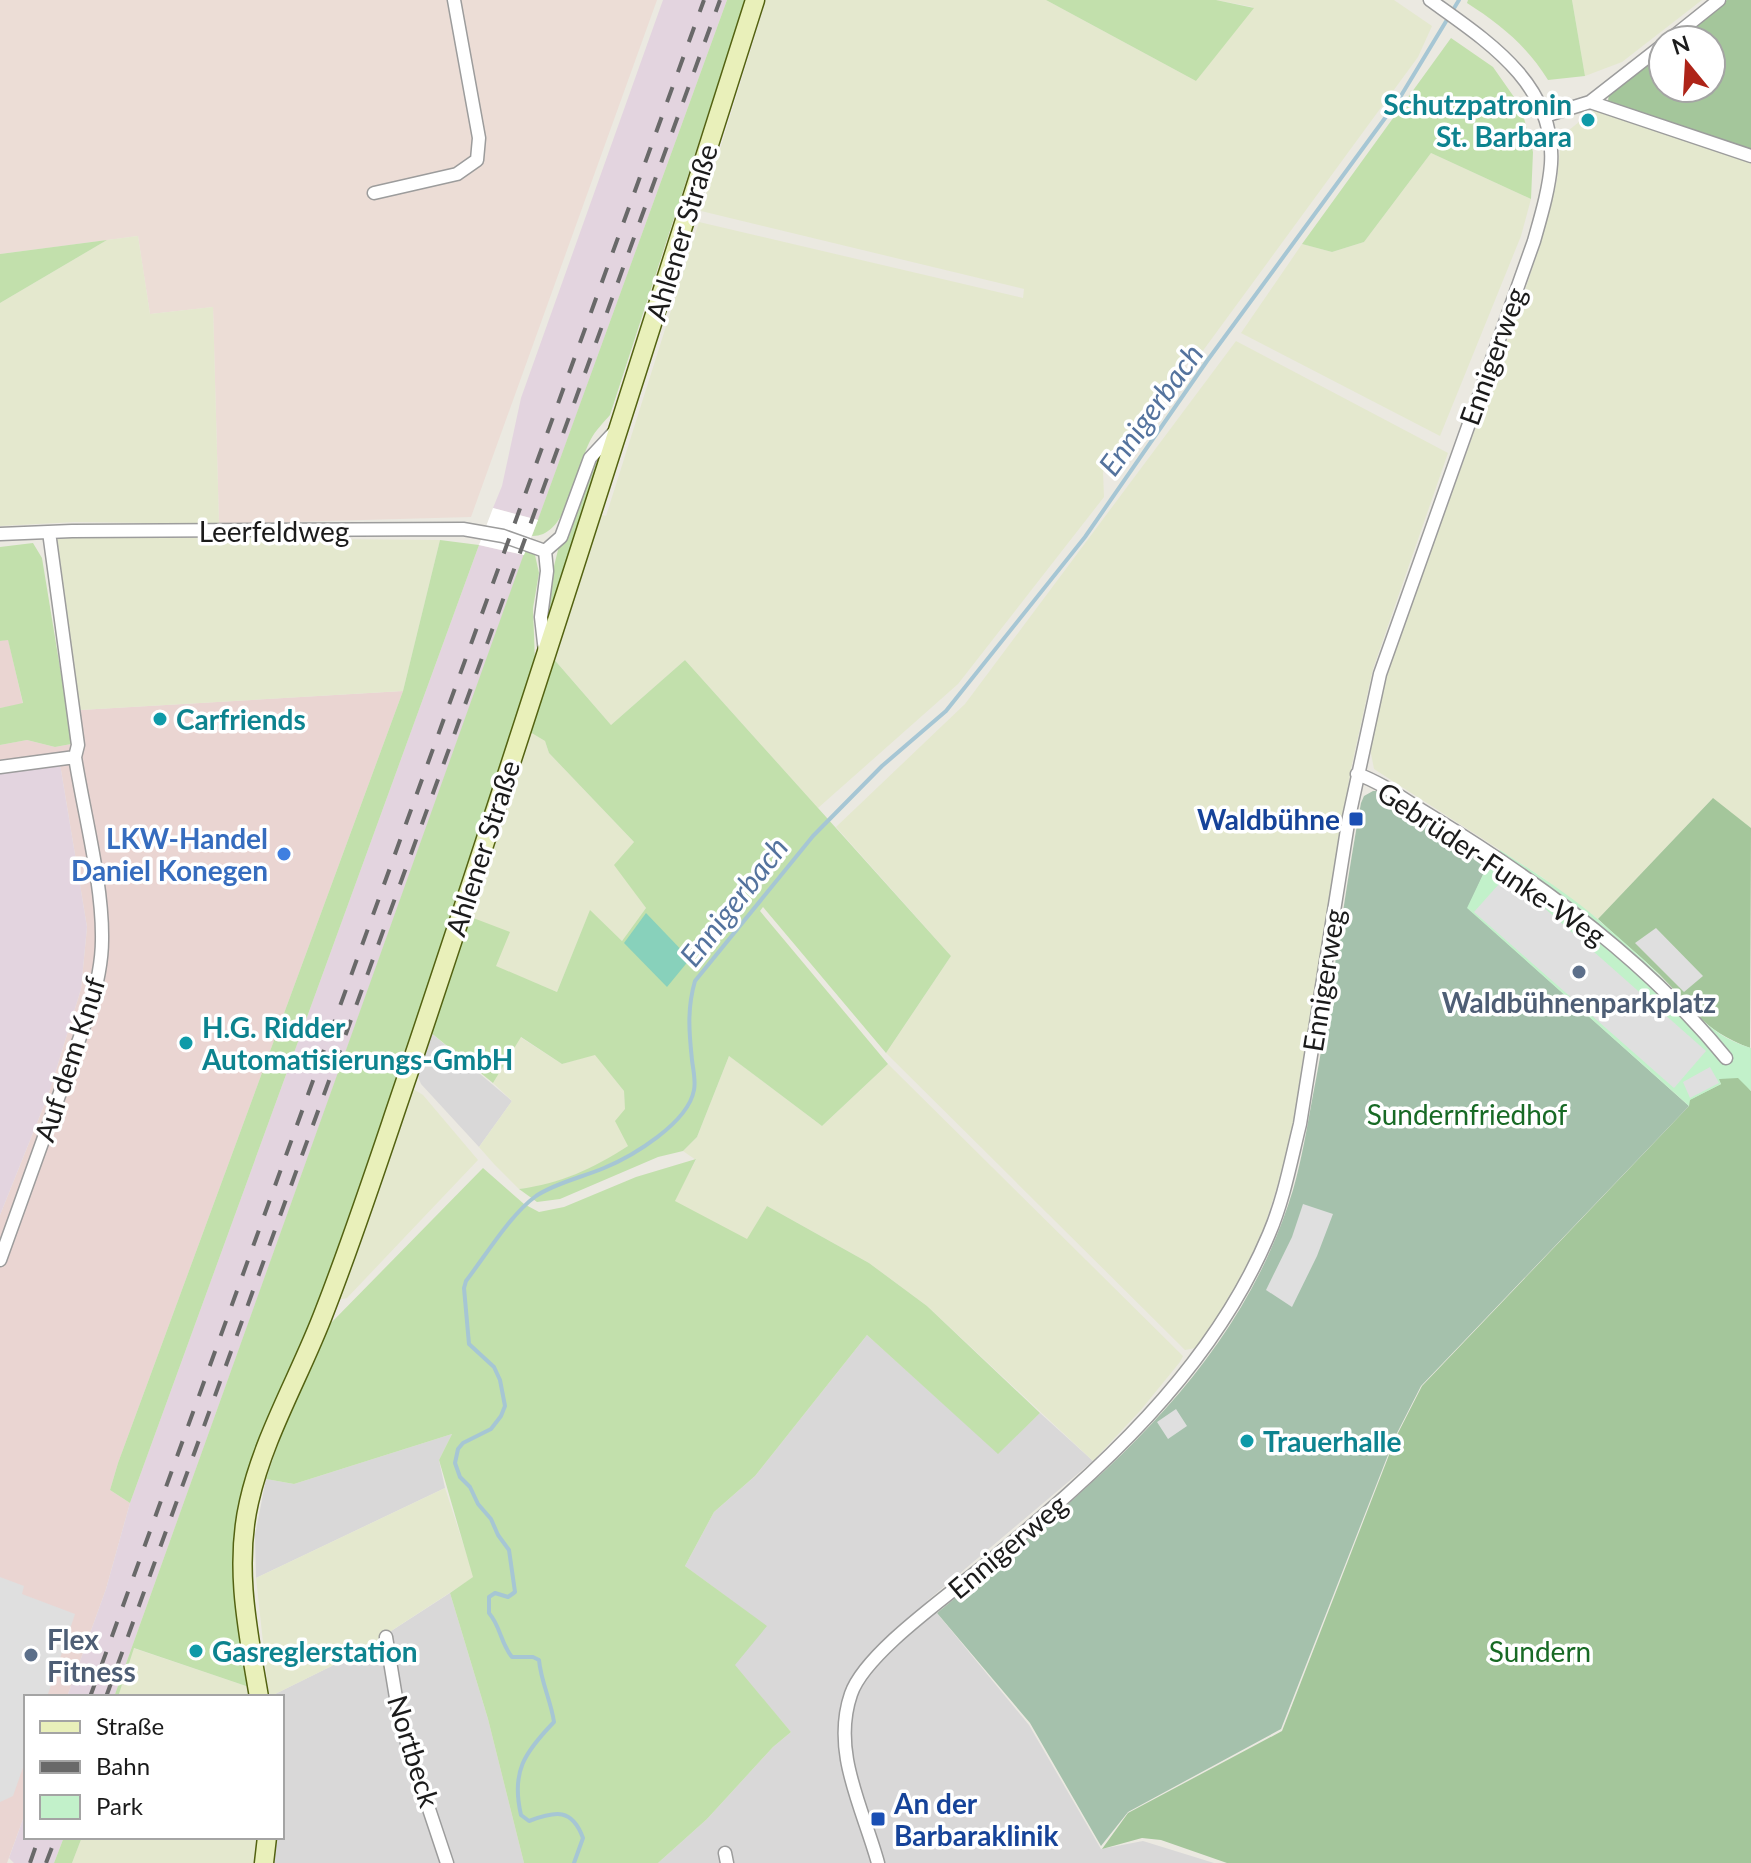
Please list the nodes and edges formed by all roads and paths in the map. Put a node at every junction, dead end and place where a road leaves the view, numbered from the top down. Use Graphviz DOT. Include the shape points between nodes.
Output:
graph roads {
  1 [pos="454,0"];
  2 [pos="755,0"];
  3 [pos="1430,0"];
  4 [pos="1719,0"];
  5 [pos="1689,24"];
  6 [pos="1647,57"];
  7 [pos="1590,102"];
  8 [pos="1545,116"];
  9 [pos="1751,156"];
  10 [pos="374,193"];
  11 [pos="620,427"];
  12 [pos="49,532"];
  13 [pos="0,534"];
  14 [pos="545,551"];
  15 [pos="546,655"];
  16 [pos="75,757"];
  17 [pos="0,767"];
  18 [pos="1357,774"];
  19 [pos="1726,1058"];
  20 [pos="0,1260"];
  21 [pos="386,1637"];
  22 [pos="259,1695"];
  23 [pos="267,1839"];
  24 [pos="264,1863"];
  25 [pos="447,1863"];
  26 [pos="878,1863"];
  1 -- 10 [label="street" via="479,138 477,160 457,174"];
  2 -- 11 [label="main road, Ahlener Straße"];
  3 -- 8 [label="street, Ennigerweg" via="1497,49 1528,83"];
  4 -- 5 [label="street"];
  6 -- 7 [label="street"];
  7 -- 8 [label="street"];
  7 -- 9 [label="street"];
  8 -- 18 [label="street, Ennigerweg" via="1551,163 1534,241 1380,674"];
  11 -- 14 [label="street" via="590,458 561,537"];
  11 -- 15 [label="main road, Ahlener Straße"];
  12 -- 13 [label="street, Leerfeldweg"];
  12 -- 14 [label="street, Leerfeldweg" via="474,529"];
  12 -- 16 [label="street, Auf dem Knuf" via="78,745"];
  14 -- 15 [label="street" via="541,617"];
  15 -- 22 [label="main road, Ahlener Straße" via="351,1238 250,1499 242,1574"];
  16 -- 17 [label="street"];
  16 -- 20 [label="street, Auf dem Knuf" via="100,904 99,978"];
  18 -- 19 [label="street, Gebrüder-Funke-Weg" via="1460,834 1605,937"];
  18 -- 26 [label="street, Ennigerweg" via="1300,1124 1270,1232 1222,1325 1148,1417 1029,1529 862,1671 851,1691 843,1741"];
  21 -- 25 [label="street, Nortbeck" via="400,1722"];
  23 -- 24 [label="main road"];
}
